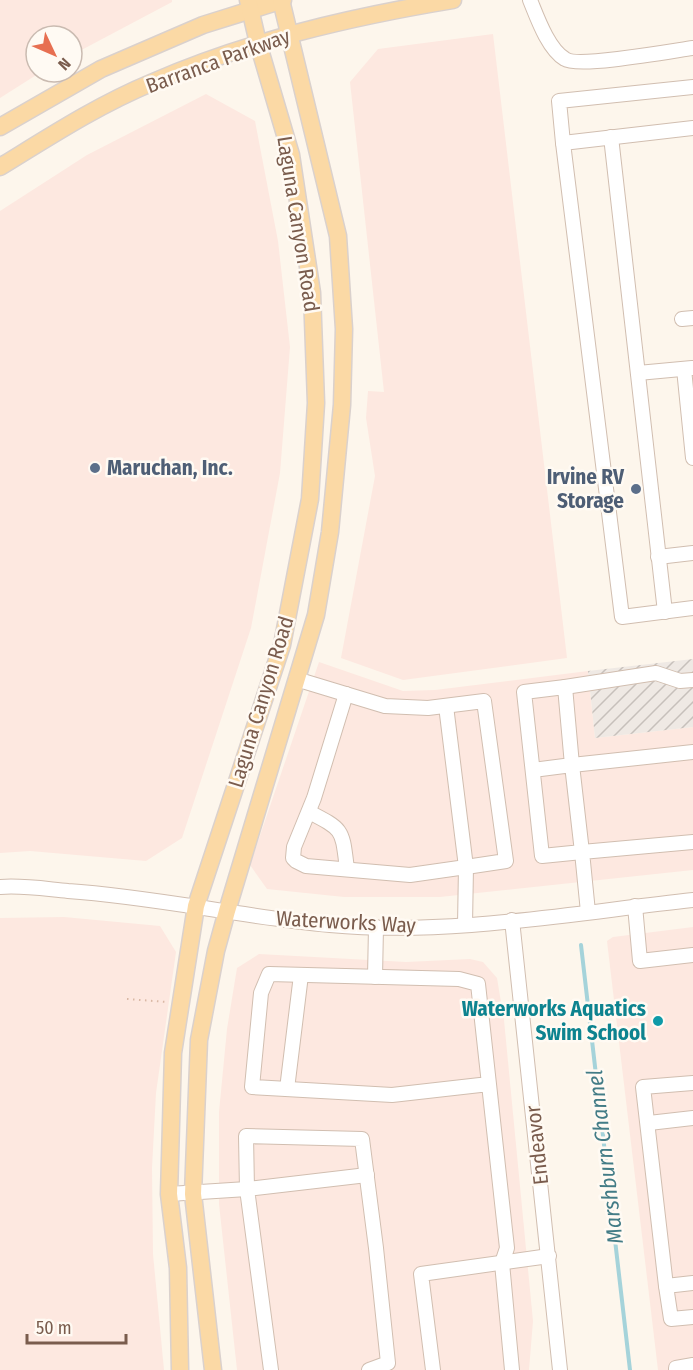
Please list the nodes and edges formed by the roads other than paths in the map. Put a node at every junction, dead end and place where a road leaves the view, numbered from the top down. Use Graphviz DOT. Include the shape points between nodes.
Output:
graph roads {
  1 [pos="282,0"];
  2 [pos="453,0"];
  3 [pos="530,0"];
  4 [pos="248,5"];
  5 [pos="290,34"];
  6 [pos="258,43"];
  7 [pos="693,48"];
  8 [pos="693,87"];
  9 [pos="0,127"];
  10 [pos="693,128"];
  11 [pos="611,137"];
  12 [pos="563,143"];
  13 [pos="0,167"];
  14 [pos="688,369"];
  15 [pos="638,373"];
  16 [pos="693,458"];
  17 [pos="693,553"];
  18 [pos="658,557"];
  19 [pos="693,608"];
  20 [pos="665,612"];
  21 [pos="296,679"];
  22 [pos="693,680"];
  23 [pos="565,687"];
  24 [pos="346,694"];
  25 [pos="446,706"];
  26 [pos="693,752"];
  27 [pos="572,765"];
  28 [pos="533,770"];
  29 [pos="309,812"];
  30 [pos="693,842"];
  31 [pos="582,852"];
  32 [pos="466,867"];
  33 [pos="347,868"];
  34 [pos="0,887"];
  35 [pos="693,900"];
  36 [pos="196,906"];
  37 [pos="635,906"];
  38 [pos="227,911"];
  39 [pos="588,912"];
  40 [pos="512,920"];
  41 [pos="465,925"];
  42 [pos="376,927"];
  43 [pos="693,954"];
  44 [pos="301,975"];
  45 [pos="375,977"];
  46 [pos="693,1083"];
  47 [pos="489,1084"];
  48 [pos="287,1089"];
  49 [pos="693,1118"];
  50 [pos="649,1123"];
  51 [pos="366,1175"];
  52 [pos="247,1189"];
  53 [pos="169,1194"];
  54 [pos="193,1194"];
  55 [pos="549,1256"];
  56 [pos="502,1263"];
  57 [pos="693,1283"];
  58 [pos="666,1286"];
  59 [pos="693,1317"];
  60 [pos="693,1365"];
  61 [pos="180,1370"];
  62 [pos="213,1370"];
  63 [pos="271,1370"];
  64 [pos="369,1370"];
  65 [pos="433,1370"];
  66 [pos="512,1370"];
  67 [pos="560,1370"];
  68 [pos="676,1370"];
  1 -- 4 [label="main road, Barranca Parkway"];
  1 -- 5 [label="main road, Laguna Canyon Road"];
  2 -- 5 [label="main road, Barranca Parkway" via="383,11"];
  3 -- 7 [label="street" via="556,52 570,62"];
  4 -- 6 [label="main road, Laguna Canyon Road"];
  4 -- 9 [label="main road, Barranca Parkway" via="101,69"];
  5 -- 6 [label="main road, Barranca Parkway"];
  5 -- 21 [label="main road, Laguna Canyon Road" via="338,236 344,329 342,405 330,532 316,615"];
  6 -- 13 [label="main road, Barranca Parkway" via="126,95"];
  6 -- 36 [label="main road, Laguna Canyon Road" via="291,155 312,293 316,403 310,499 282,645"];
  8 -- 12 [label="street" via="559,101"];
  10 -- 11 [label="street"];
  11 -- 12 [label="street"];
  11 -- 15 [label="street"];
  12 -- 20 [label="street" via="622,617"];
  14 -- 15 [label="street"];
  14 -- 16 [label="street"];
  15 -- 18 [label="street"];
  17 -- 18 [label="street"];
  18 -- 20 [label="street"];
  19 -- 20 [label="street"];
  21 -- 24 [label="street"];
  21 -- 38 [label="main road, Laguna Canyon Road"];
  22 -- 23 [label="street" via="680,681 656,673"];
  23 -- 27 [label="street"];
  23 -- 28 [label="street" via="524,692"];
  24 -- 25 [label="street" via="385,706"];
  24 -- 29 [label="street"];
  25 -- 32 [label="street"];
  25 -- 32 [label="street" via="484,701 506,861"];
  26 -- 27 [label="street"];
  27 -- 28 [label="street"];
  27 -- 31 [label="street"];
  28 -- 31 [label="street" via="542,856"];
  29 -- 33 [label="street" via="335,826 343,838"];
  29 -- 33 [label="street" via="293,858 306,866"];
  30 -- 31 [label="street"];
  31 -- 39 [label="street"];
  32 -- 33 [label="street" via="410,875"];
  32 -- 41 [label="street"];
  34 -- 36 [label="street, Waterworks Way" via="115,894"];
  35 -- 37 [label="street, Waterworks Way"];
  36 -- 38 [label="street, Waterworks Way"];
  36 -- 53 [label="main road, Laguna Canyon Road" via="173,1053"];
  37 -- 39 [label="street, Waterworks Way"];
  37 -- 43 [label="street" via="640,961"];
  38 -- 42 [label="street, Waterworks Way"];
  38 -- 54 [label="main road, Laguna Canyon Road" via="199,1040"];
  39 -- 40 [label="street, Waterworks Way"];
  40 -- 41 [label="street, Waterworks Way"];
  40 -- 55 [label="street, Endeavor"];
  41 -- 42 [label="street, Waterworks Way"];
  42 -- 45 [label="street"];
  44 -- 45 [label="street"];
  44 -- 48 [label="street"];
  44 -- 48 [label="street" via="269,974 261,993 252,1087"];
  45 -- 47 [label="street" via="478,984"];
  46 -- 50 [label="street" via="643,1087"];
  47 -- 48 [label="street" via="392,1095"];
  47 -- 56 [label="street" via="507,1248"];
  49 -- 50 [label="street"];
  50 -- 58 [label="street"];
  51 -- 52 [label="street"];
  51 -- 52 [label="street" via="362,1139 246,1136"];
  51 -- 64 [label="street" via="388,1364"];
  52 -- 54 [label="street"];
  52 -- 63 [label="street"];
  53 -- 54 [label="street"];
  53 -- 61 [label="main road, Laguna Canyon Road" via="178,1268"];
  54 -- 62 [label="main road, Laguna Canyon Road"];
  55 -- 56 [label="street"];
  55 -- 67 [label="street, Endeavor"];
  56 -- 65 [label="street" via="420,1274"];
  56 -- 66 [label="street"];
  57 -- 58 [label="street"];
  58 -- 59 [label="street" via="670,1319"];
  60 -- 68 [label="street"];
}
